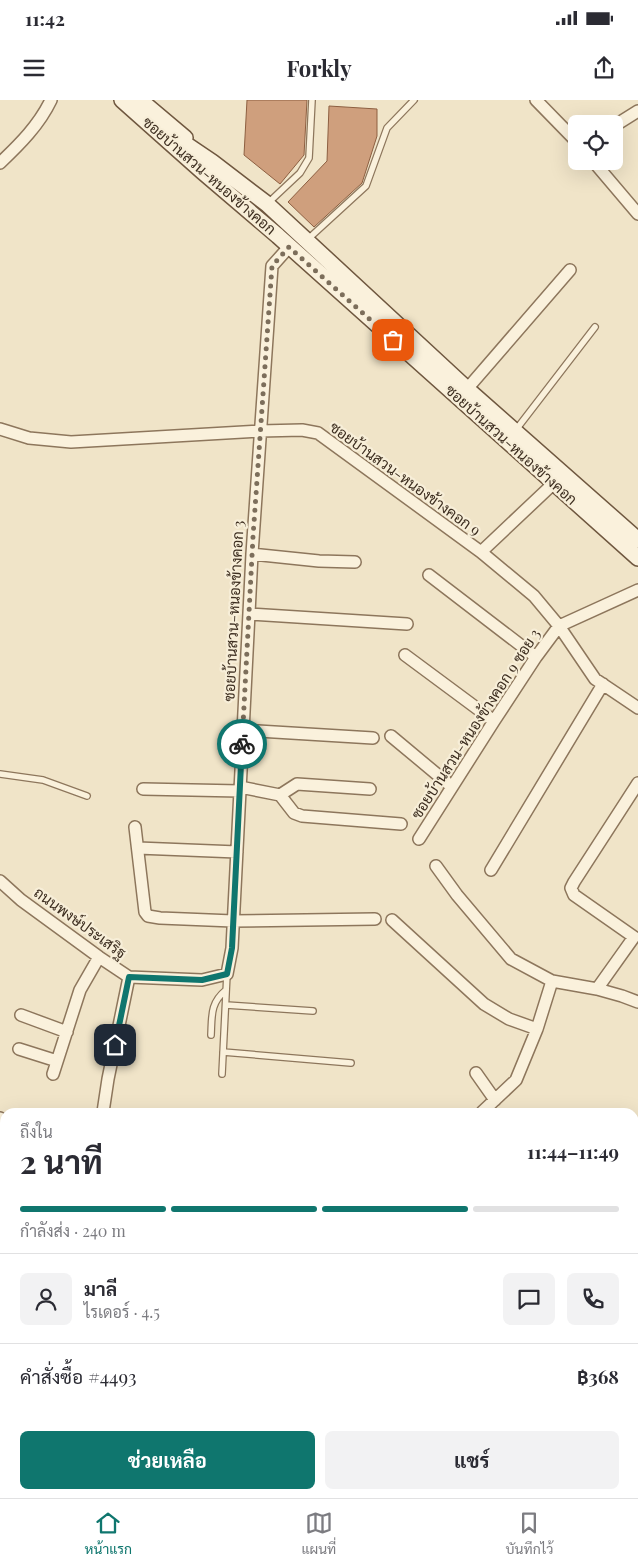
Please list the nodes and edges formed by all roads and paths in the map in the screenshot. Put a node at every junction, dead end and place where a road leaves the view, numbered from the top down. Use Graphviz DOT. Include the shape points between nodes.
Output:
graph roads {
  1 [pos="50,100"];
  2 [pos="109,100"];
  3 [pos="312,100"];
  4 [pos="414,100"];
  5 [pos="536,100"];
  6 [pos="129,101"];
  7 [pos="638,110"];
  8 [pos="623,120"];
  9 [pos="568,133"];
  10 [pos="0,162"];
  11 [pos="208,167"];
  12 [pos="601,170"];
  13 [pos="267,204"];
  14 [pos="638,214"];
  15 [pos="307,240"];
  16 [pos="289,247"];
  17 [pos="570,270"];
  18 [pos="594,327"];
  19 [pos="467,389"];
  20 [pos="0,429"];
  21 [pos="260,431"];
  22 [pos="515,431"];
  23 [pos="554,483"];
  24 [pos="638,540"];
  25 [pos="481,552"];
  26 [pos="252,554"];
  27 [pos="638,558"];
  28 [pos="355,562"];
  29 [pos="429,575"];
  30 [pos="638,590"];
  31 [pos="248,614"];
  32 [pos="407,624"];
  33 [pos="559,626"];
  34 [pos="405,655"];
  35 [pos="536,657"];
  36 [pos="603,684"];
  37 [pos="638,708"];
  38 [pos="494,721"];
  39 [pos="243,730"];
  40 [pos="391,736"];
  41 [pos="373,738"];
  42 [pos="0,774"];
  43 [pos="638,782"];
  44 [pos="451,786"];
  45 [pos="143,789"];
  46 [pos="240,789"];
  47 [pos="370,789"];
  48 [pos="280,795"];
  49 [pos="87,796"];
  50 [pos="401,824"];
  51 [pos="135,828"];
  52 [pos="419,839"];
  53 [pos="138,848"];
  54 [pos="237,852"];
  55 [pos="436,866"];
  56 [pos="491,870"];
  57 [pos="0,880"];
  58 [pos="375,919"];
  59 [pos="392,920"];
  60 [pos="233,921"];
  61 [pos="99,957"];
  62 [pos="227,974"];
  63 [pos="129,977"];
  64 [pos="552,981"];
  65 [pos="226,990"];
  66 [pos="598,990"];
  67 [pos="638,1002"];
  68 [pos="226,1005"];
  69 [pos="313,1011"];
  70 [pos="20,1015"];
  71 [pos="537,1029"];
  72 [pos="66,1032"];
  73 [pos="211,1035"];
  74 [pos="19,1049"];
  75 [pos="223,1052"];
  76 [pos="57,1061"];
  77 [pos="351,1063"];
  78 [pos="476,1073"];
  79 [pos="53,1074"];
  80 [pos="222,1074"];
  81 [pos="495,1100"];
  82 [pos="104,1108"];
  83 [pos="486,1108"];
  1 -- 10 [label="street" via="22,141"];
  2 -- 11 [label="main road"];
  3 -- 13 [label="lane" via="309,158 300,173"];
  4 -- 15 [label="lane" via="387,128 366,186"];
  5 -- 9 [label="street"];
  6 -- 11 [label="main road"];
  7 -- 8 [label="street"];
  11 -- 13 [label="main road, ซอยบ้านสวน-หนองข้างคอก"];
  11 -- 16 [label="main road, ซอยบ้านสวน-หนองข้างคอก"];
  12 -- 14 [label="street"];
  13 -- 15 [label="main road, ซอยบ้านสวน-หนองข้างคอก"];
  15 -- 19 [label="main road, ซอยบ้านสวน-หนองข้างคอก"];
  16 -- 21 [label="street, ซอยบ้านสวน-หนองข้างคอก 3" via="272,266"];
  16 -- 23 [label="main road, ซอยบ้านสวน-หนองข้างคอก"];
  17 -- 19 [label="street"];
  18 -- 22 [label="lane"];
  19 -- 22 [label="main road, ซอยบ้านสวน-หนองข้างคอก"];
  20 -- 21 [label="street, ซอยบ้านสวน-หนองข้างคอก 9" via="29,438 72,442"];
  21 -- 25 [label="street, ซอยบ้านสวน-หนองข้างคอก 9" via="318,433"];
  21 -- 26 [label="street, ซอยบ้านสวน-หนองข้างคอก 3"];
  22 -- 24 [label="main road, ซอยบ้านสวน-หนองข้างคอก"];
  23 -- 25 [label="street"];
  23 -- 27 [label="main road, ซอยบ้านสวน-หนองข้างคอก"];
  25 -- 33 [label="street, ซอยบ้านสวน-หนองข้างคอก 9" via="534,596"];
  26 -- 28 [label="street"];
  26 -- 31 [label="street, ซอยบ้านสวน-หนองข้างคอก 3"];
  29 -- 35 [label="street"];
  30 -- 33 [label="street"];
  31 -- 32 [label="street"];
  31 -- 39 [label="street, ซอยบ้านสวน-หนองข้างคอก 3"];
  33 -- 35 [label="street, ซอยบ้านสวน-หนองข้างคอก 9 ซอย 3"];
  33 -- 36 [label="street, ซอยบ้านสวน-หนองข้างคอก 9" via="596,679"];
  34 -- 38 [label="street"];
  35 -- 38 [label="street, ซอยบ้านสวน-หนองข้างคอก 9 ซอย 3"];
  36 -- 37 [label="street, ซอยบ้านสวน-หนองข้างคอก 9"];
  36 -- 56 [label="street"];
  38 -- 44 [label="street, ซอยบ้านสวน-หนองข้างคอก 9 ซอย 3"];
  39 -- 41 [label="street"];
  39 -- 46 [label="street, ซอยบ้านสวน-หนองข้างคอก 3"];
  40 -- 44 [label="street"];
  42 -- 49 [label="lane" via="43,780"];
  43 -- 66 [label="street" via="571,888 574,895 634,938"];
  44 -- 52 [label="street, ซอยบ้านสวน-หนองข้างคอก 9 ซอย 3"];
  45 -- 46 [label="street"];
  46 -- 48 [label="street"];
  46 -- 54 [label="street, ซอยบ้านสวน-หนองข้างคอก 3"];
  47 -- 48 [label="street" via="298,784"];
  48 -- 50 [label="street" via="294,813 302,816"];
  51 -- 53 [label="street"];
  53 -- 54 [label="street"];
  53 -- 60 [label="street" via="148,916"];
  54 -- 60 [label="street, ซอยบ้านสวน-หนองข้างคอก 3"];
  55 -- 64 [label="street" via="511,959"];
  57 -- 61 [label="street, ถนนพงษ์ประเสริฐ" via="21,900"];
  58 -- 60 [label="street"];
  59 -- 71 [label="street" via="484,1004"];
  60 -- 62 [label="street, ซอยบ้านสวน-หนองข้างคอก 3"];
  61 -- 63 [label="street, ถนนพงษ์ประเสริฐ"];
  61 -- 72 [label="street" via="80,990"];
  62 -- 63 [label="street" via="202,980"];
  62 -- 65 [label="lane"];
  63 -- 82 [label="street, ถนนพงษ์ประเสริฐ"];
  64 -- 66 [label="street"];
  64 -- 71 [label="street"];
  65 -- 68 [label="lane"];
  65 -- 73 [label="lane" via="214,1005"];
  66 -- 67 [label="street"];
  68 -- 69 [label="lane"];
  68 -- 75 [label="lane"];
  70 -- 72 [label="street"];
  71 -- 81 [label="street" via="516,1080"];
  72 -- 76 [label="street"];
  74 -- 76 [label="street"];
  75 -- 77 [label="lane"];
  75 -- 80 [label="lane"];
  76 -- 79 [label="street"];
  78 -- 81 [label="street"];
  81 -- 83 [label="street"];
}
